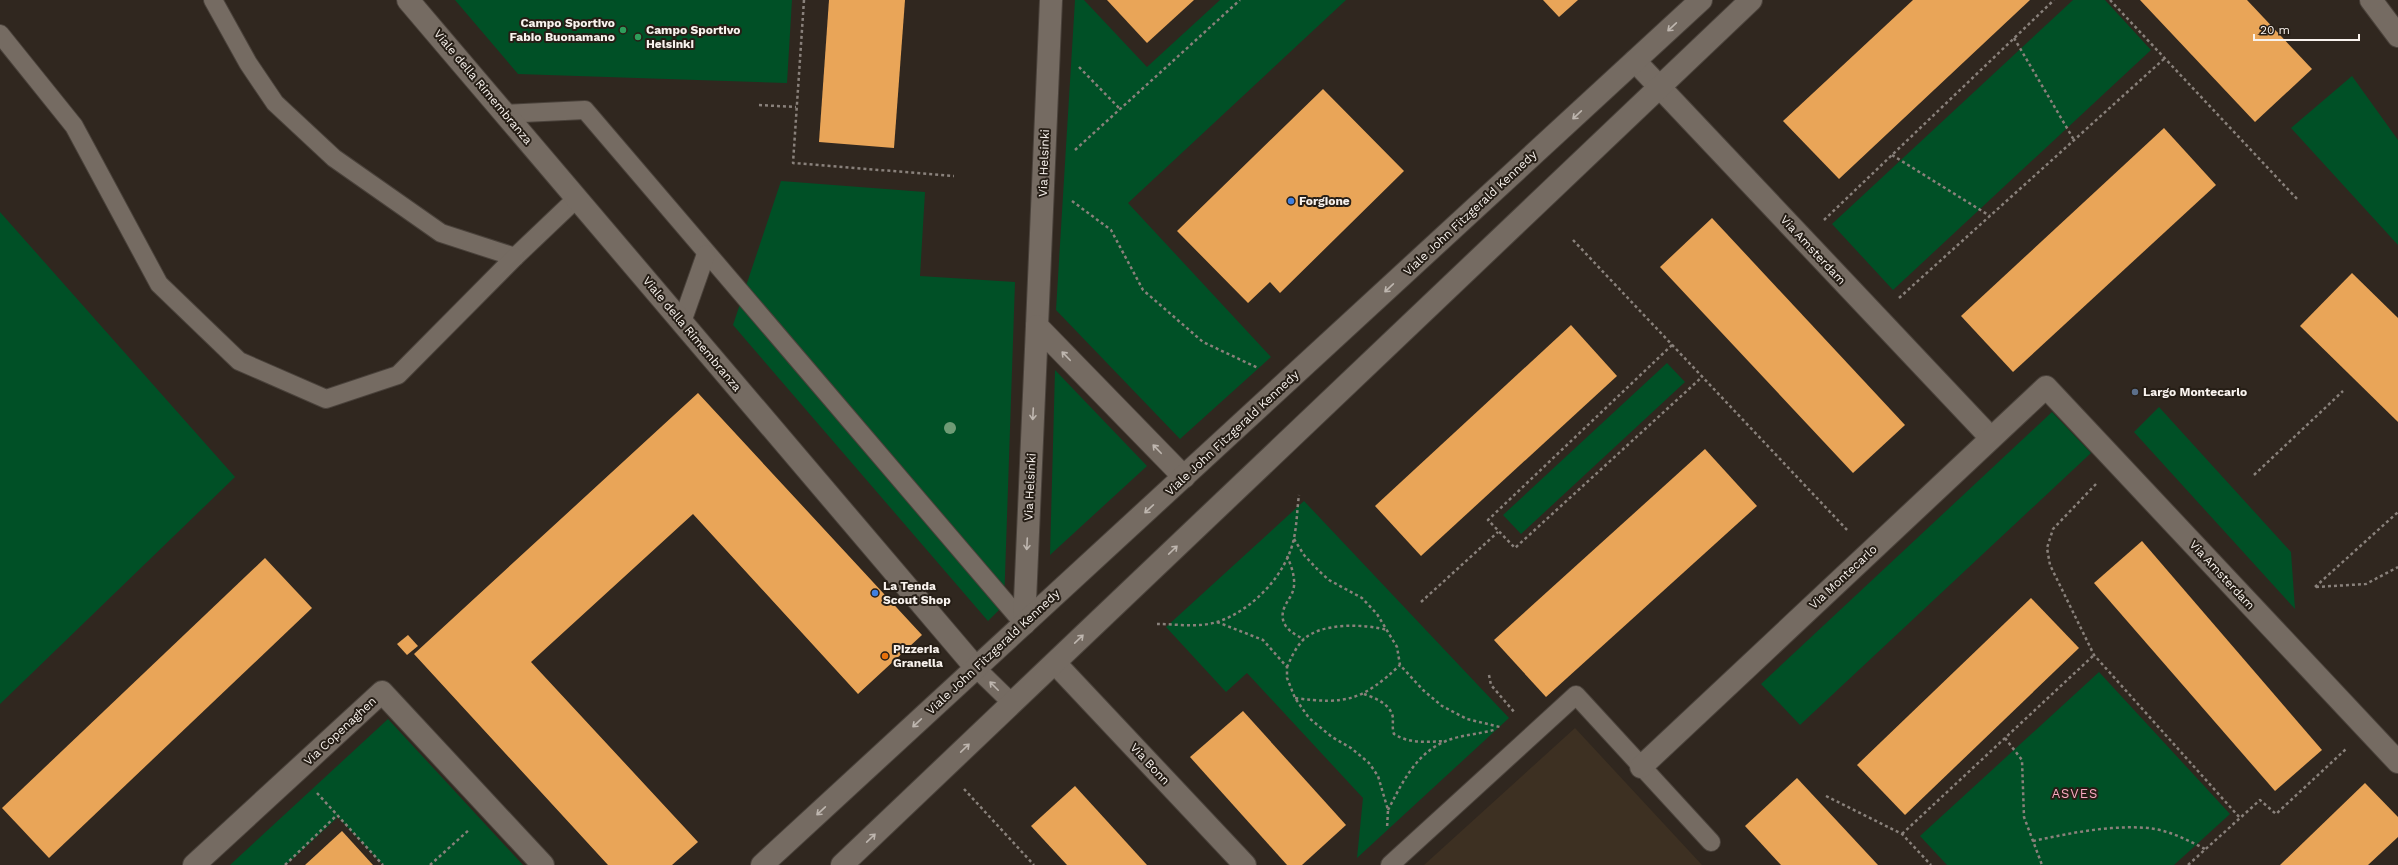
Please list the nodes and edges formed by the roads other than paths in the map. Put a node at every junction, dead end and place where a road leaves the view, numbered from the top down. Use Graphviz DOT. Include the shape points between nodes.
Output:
graph roads {
  1 [pos="213,0"];
  2 [pos="408,0"];
  3 [pos="1051,0"];
  4 [pos="1701,0"];
  5 [pos="1751,0"];
  6 [pos="2371,0"];
  7 [pos="0,34"];
  8 [pos="2398,36"];
  9 [pos="1635,61"];
  10 [pos="1660,87"];
  11 [pos="505,114"];
  12 [pos="577,198"];
  13 [pos="706,254"];
  14 [pos="515,257"];
  15 [pos="682,322"];
  16 [pos="1037,326"];
  17 [pos="2046,387"];
  18 [pos="1991,438"];
  19 [pos="1184,477"];
  20 [pos="1024,624"];
  21 [pos="1055,663"];
  22 [pos="976,668"];
  23 [pos="1012,703"];
  24 [pos="2398,762"];
  25 [pos="1641,767"];
  26 [pos="1711,842"];
  27 [pos="194,865"];
  28 [pos="543,865"];
  29 [pos="762,865"];
  30 [pos="842,865"];
  31 [pos="1245,865"];
  32 [pos="1390,865"];
  1 -- 14 [label="lane" via="248,63 275,103 334,158 441,233"];
  2 -- 11 [label="street, Viale della Rimembranza"];
  3 -- 16 [label="street, Via Helsinki"];
  4 -- 9 [label="street, Viale John Fitzgerald Kennedy, one-way"];
  5 -- 10 [label="street"];
  6 -- 8 [label="street"];
  7 -- 14 [label="lane" via="74,126 159,284 239,360 326,400 398,375"];
  9 -- 10 [label="street, Via Amsterdam"];
  9 -- 19 [label="street, Viale John Fitzgerald Kennedy, one-way"];
  10 -- 18 [label="street, Via Amsterdam"];
  21 -- 10 [label="street, one-way"];
  11 -- 12 [label="street, Viale della Rimembranza"];
  11 -- 13 [label="lane" via="585,110"];
  12 -- 14 [label="lane"];
  12 -- 15 [label="street, Viale della Rimembranza"];
  13 -- 15 [label="lane"];
  13 -- 20 [label="lane"];
  15 -- 22 [label="street, Viale della Rimembranza"];
  19 -- 16 [label="street, one-way"];
  16 -- 20 [label="street, Via Helsinki, one-way"];
  17 -- 18 [label="street, Via Montecarlo"];
  17 -- 24 [label="street, Via Amsterdam"];
  18 -- 25 [label="street, Via Montecarlo"];
  19 -- 20 [label="street, Viale John Fitzgerald Kennedy, one-way"];
  20 -- 22 [label="street, Viale John Fitzgerald Kennedy"];
  21 -- 23 [label="street"];
  21 -- 31 [label="street, Via Bonn"];
  23 -- 22 [label="lane, one-way"];
  22 -- 29 [label="street, Viale John Fitzgerald Kennedy, one-way"];
  30 -- 23 [label="street, one-way"];
  25 -- 26 [label="lane"];
  25 -- 32 [label="lane" via="1576,696"];
  27 -- 28 [label="street, Via Copenaghen" via="382,692"];
}
